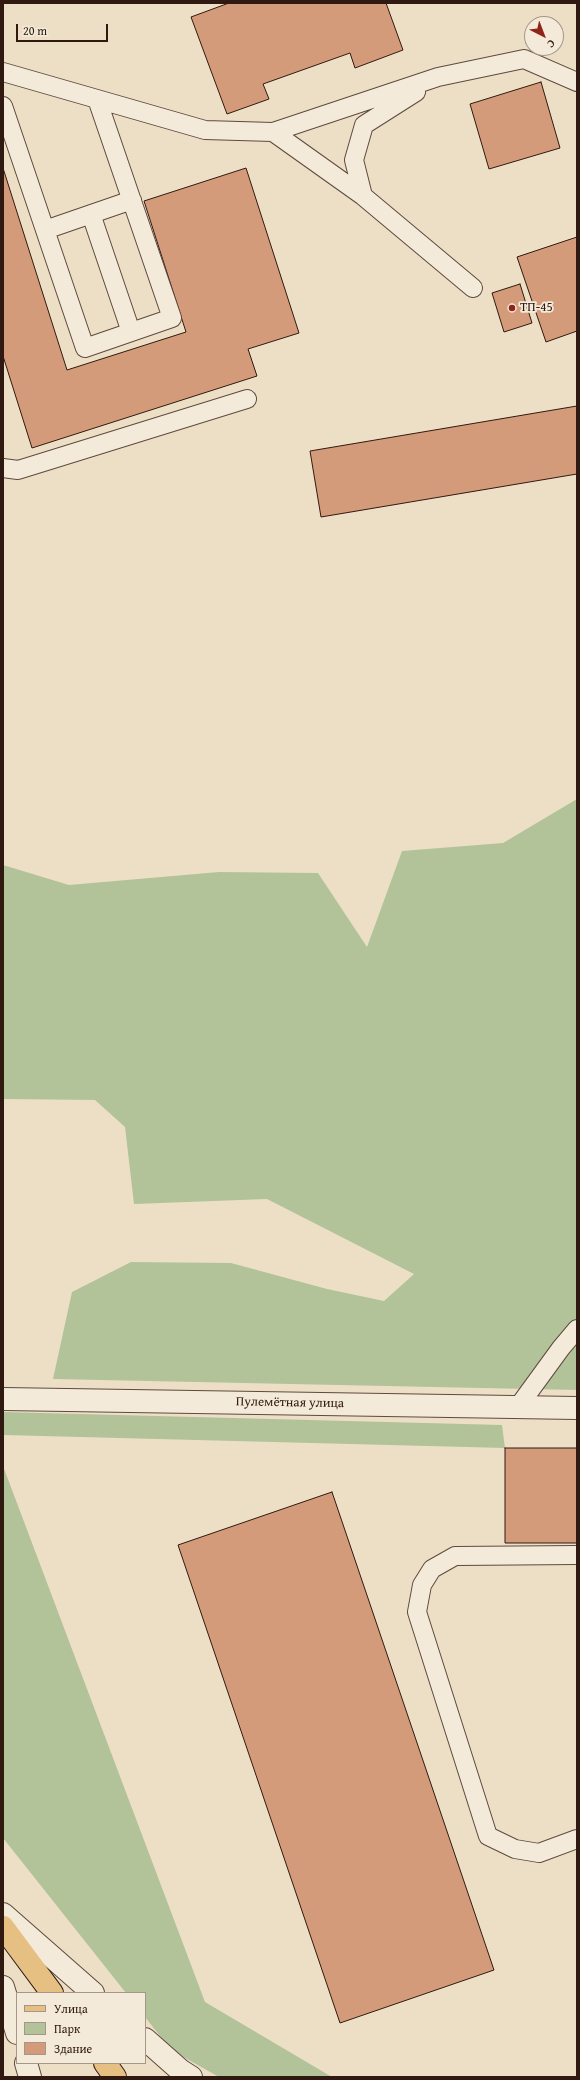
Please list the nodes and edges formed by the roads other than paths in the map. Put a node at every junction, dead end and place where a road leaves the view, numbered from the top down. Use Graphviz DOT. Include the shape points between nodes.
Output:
graph roads {
  1 [pos="3,72"];
  2 [pos="438,77"];
  3 [pos="577,82"];
  4 [pos="97,98"];
  5 [pos="3,106"];
  6 [pos="273,132"];
  7 [pos="363,196"];
  8 [pos="132,200"];
  9 [pos="91,214"];
  10 [pos="45,230"];
  11 [pos="473,288"];
  12 [pos="131,332"];
  13 [pos="247,399"];
  14 [pos="3,468"];
  15 [pos="577,1330"];
  16 [pos="3,1399"];
  17 [pos="518,1407"];
  18 [pos="577,1408"];
  19 [pos="577,1555"];
  20 [pos="577,1839"];
  21 [pos="3,1914"];
  22 [pos="3,1927"];
  23 [pos="3,1987"];
  24 [pos="51,1992"];
  25 [pos="92,1992"];
  26 [pos="16,2030"];
  27 [pos="146,2040"];
  28 [pos="26,2064"];
  29 [pos="106,2064"];
  30 [pos="30,2077"];
  31 [pos="115,2077"];
  32 [pos="191,2077"];
  1 -- 4 [label="lane"];
  2 -- 3 [label="lane" via="524,59"];
  2 -- 6 [label="lane"];
  2 -- 7 [label="lane" via="364,124 354,160"];
  4 -- 6 [label="lane" via="205,130"];
  4 -- 8 [label="lane"];
  5 -- 10 [label="lane"];
  6 -- 7 [label="lane"];
  7 -- 11 [label="lane"];
  8 -- 9 [label="lane"];
  8 -- 12 [label="lane" via="172,318"];
  9 -- 10 [label="lane"];
  9 -- 12 [label="lane"];
  10 -- 12 [label="lane" via="85,348"];
  13 -- 14 [label="lane" via="18,470"];
  15 -- 17 [label="lane"];
  16 -- 17 [label="street, Пулемётная улица"];
  17 -- 18 [label="street, Пулемётная улица"];
  19 -- 20 [label="lane" via="454,1556 432,1569 422,1585 417,1612 488,1836 515,1849 539,1853"];
  21 -- 25 [label="street"];
  22 -- 24 [label="main road"];
  23 -- 26 [label="street"];
  27 -- 32 [label="street"];
  28 -- 30 [label="street"];
  29 -- 31 [label="main road"];
}
